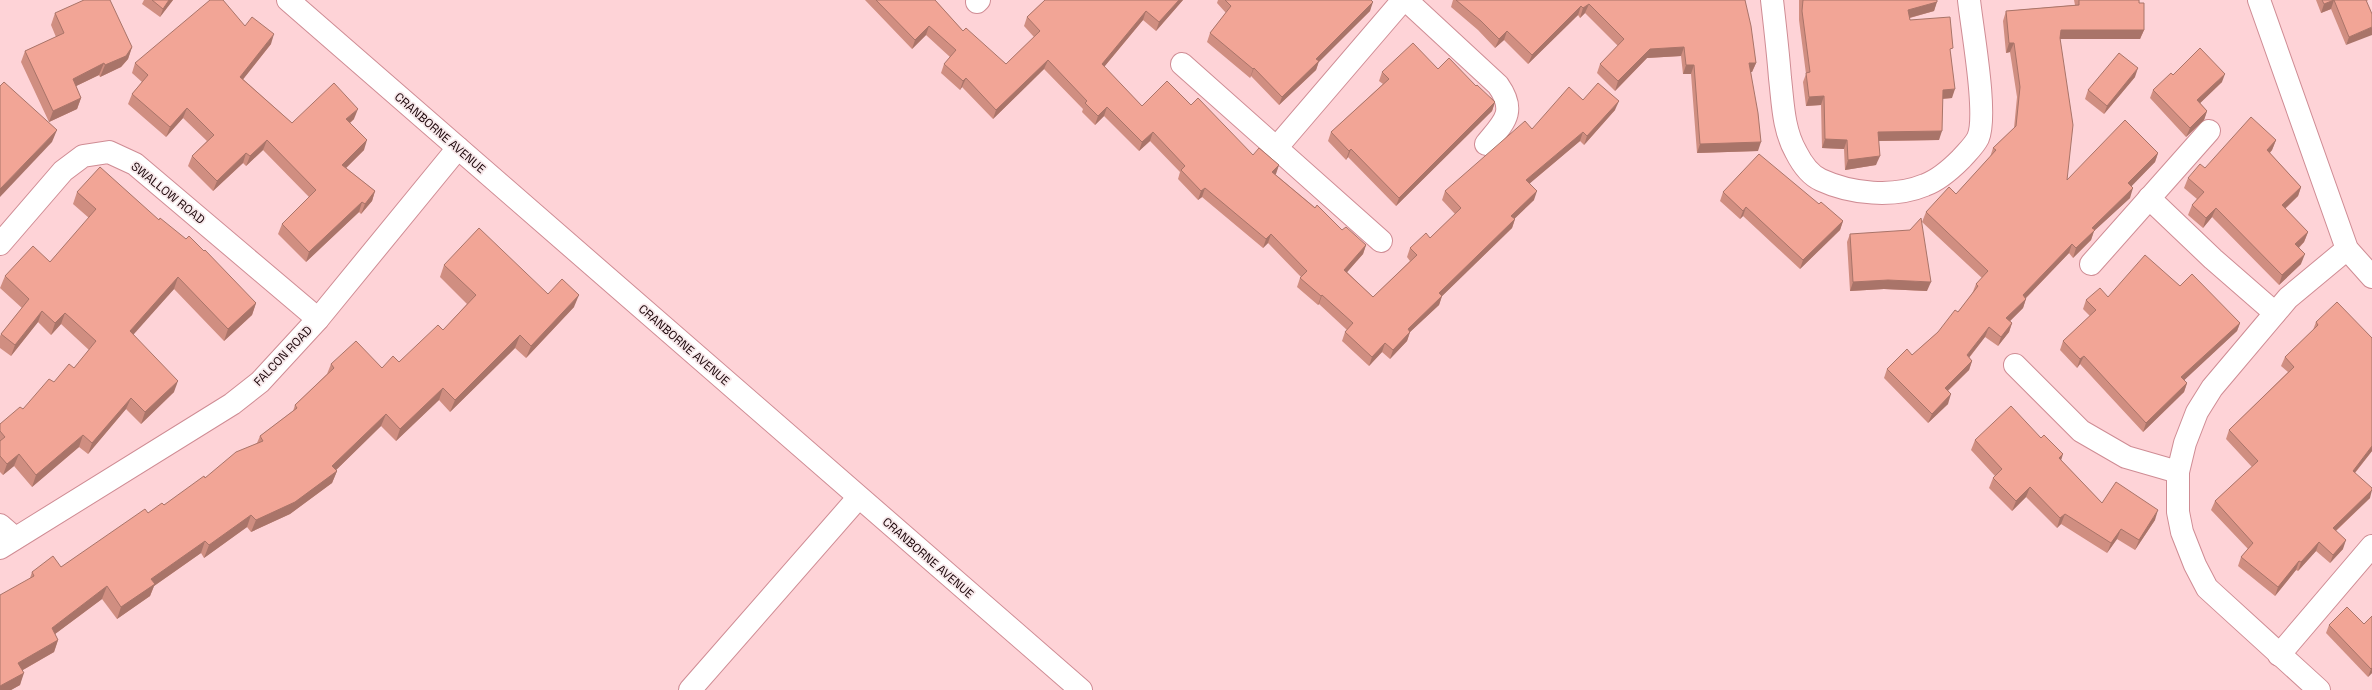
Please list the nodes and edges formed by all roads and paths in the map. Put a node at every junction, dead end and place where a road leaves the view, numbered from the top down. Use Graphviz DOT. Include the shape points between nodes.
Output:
graph roads {
  1 [pos="288,0"];
  2 [pos="1403,0"];
  3 [pos="1406,0"];
  4 [pos="1772,0"];
  5 [pos="1969,0"];
  6 [pos="2259,0"];
  7 [pos="1182,64"];
  8 [pos="2209,131"];
  9 [pos="1486,144"];
  10 [pos="1276,147"];
  11 [pos="458,148"];
  12 [pos="2149,198"];
  13 [pos="1381,240"];
  14 [pos="0,244"];
  15 [pos="2347,249"];
  16 [pos="2091,264"];
  17 [pos="2372,277"];
  18 [pos="2275,313"];
  19 [pos="318,319"];
  20 [pos="2015,365"];
  21 [pos="2178,472"];
  22 [pos="858,498"];
  23 [pos="5,537"];
  24 [pos="2372,546"];
  25 [pos="2279,655"];
  26 [pos="690,690"];
  27 [pos="1081,690"];
  28 [pos="2319,690"];
  1 -- 11 [label="street, CRANBORNE AVENUE"];
  2 -- 10 [label="street"];
  3 -- 9 [label="street" via="1498,85 1505,95 1509,107 1505,120"];
  4 -- 5 [label="street" via="1785,122 1795,150 1805,166 1820,180 1846,189 1875,192 1901,191 1925,185 1949,171 1972,148 1978,138 1982,126 1981,105"];
  6 -- 15 [label="street"];
  7 -- 10 [label="street"];
  8 -- 12 [label="street"];
  10 -- 13 [label="street"];
  11 -- 19 [label="street, FALCON ROAD"];
  11 -- 22 [label="street, CRANBORNE AVENUE"];
  12 -- 16 [label="street"];
  12 -- 18 [label="street"];
  14 -- 19 [label="street, SWALLOW ROAD" via="63,171 83,156 109,152 135,164"];
  15 -- 17 [label="street"];
  15 -- 18 [label="street" via="2288,298"];
  18 -- 21 [label="street" via="2212,388 2197,412 2185,443"];
  19 -- 23 [label="street, FALCON ROAD" via="260,382 232,404"];
  20 -- 21 [label="street" via="2081,431 2126,457"];
  21 -- 25 [label="street" via="2178,512 2182,532 2207,588"];
  22 -- 26 [label="street"];
  22 -- 27 [label="street, CRANBORNE AVENUE"];
  24 -- 25 [label="street"];
  25 -- 28 [label="street"];
}
